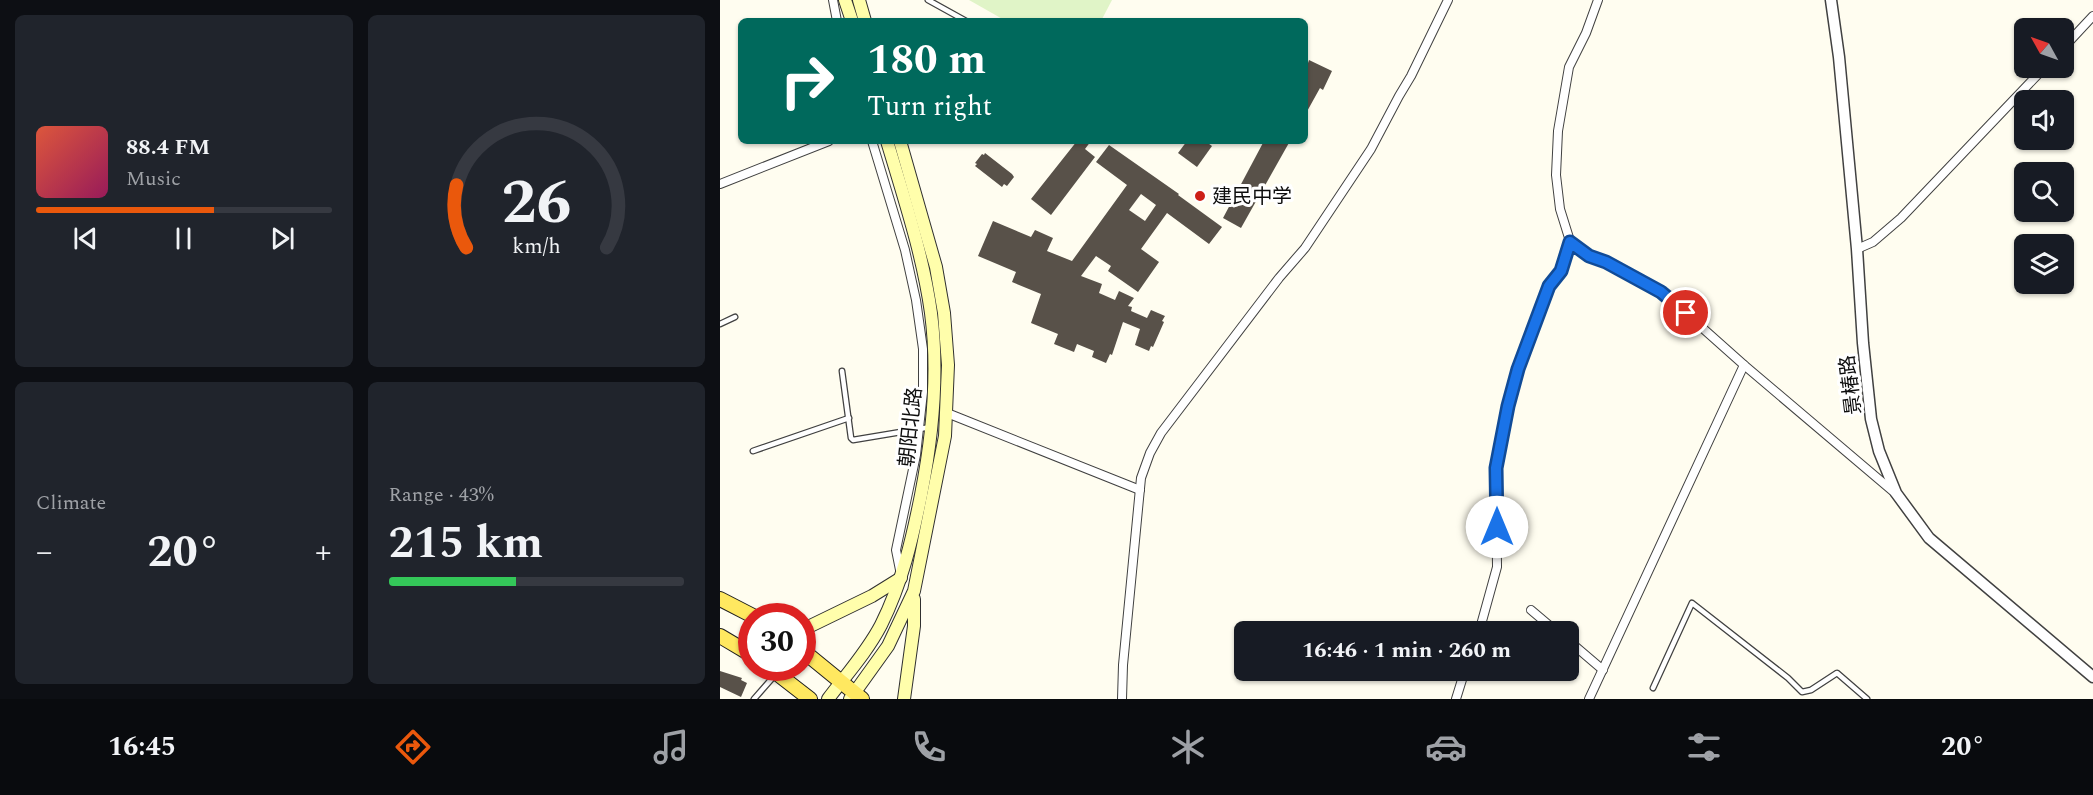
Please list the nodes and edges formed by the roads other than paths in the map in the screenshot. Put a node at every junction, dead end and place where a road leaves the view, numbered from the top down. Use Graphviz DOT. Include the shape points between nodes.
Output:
graph roads {
  1 [pos="833,0"];
  2 [pos="845,0"];
  3 [pos="859,0"];
  4 [pos="928,0"];
  5 [pos="1448,0"];
  6 [pos="1598,0"];
  7 [pos="1831,0"];
  8 [pos="2093,16"];
  9 [pos="836,18"];
  10 [pos="851,18"];
  11 [pos="864,18"];
  12 [pos="961,18"];
  13 [pos="2074,36"];
  14 [pos="2034,78"];
  15 [pos="821,144"];
  16 [pos="873,144"];
  17 [pos="888,144"];
  18 [pos="901,144"];
  19 [pos="720,184"];
  20 [pos="1570,242"];
  21 [pos="1857,249"];
  22 [pos="735,317"];
  23 [pos="720,324"];
  24 [pos="1744,364"];
  25 [pos="842,371"];
  26 [pos="947,412"];
  27 [pos="849,418"];
  28 [pos="926,428"];
  29 [pos="753,451"];
  30 [pos="1140,490"];
  31 [pos="1896,493"];
  32 [pos="901,578"];
  33 [pos="914,591"];
  34 [pos="720,599"];
  35 [pos="738,608"];
  36 [pos="1532,610"];
  37 [pos="1482,621"];
  38 [pos="1544,621"];
  39 [pos="816,623"];
  40 [pos="720,636"];
  41 [pos="738,647"];
  42 [pos="1579,650"];
  43 [pos="816,661"];
  44 [pos="1603,670"];
  45 [pos="2093,677"];
  46 [pos="766,681"];
  47 [pos="788,681"];
  48 [pos="841,681"];
  49 [pos="1462,681"];
  50 [pos="1653,688"];
  51 [pos="856,697"];
  52 [pos="754,699"];
  53 [pos="810,699"];
  54 [pos="828,699"];
  55 [pos="904,699"];
  56 [pos="1122,699"];
  57 [pos="1456,699"];
  58 [pos="1589,699"];
  59 [pos="1867,699"];
  1 -- 9 [label="street"];
  2 -- 10 [label="main road"];
  3 -- 11 [label="main road"];
  4 -- 12 [label="lane"];
  5 -- 30 [label="street" via="1371,149 1305,248 1161,433 1145,465"];
  6 -- 20 [label="street" via="1569,67 1558,131 1556,175 1560,209"];
  7 -- 21 [label="street, 景椿路"];
  8 -- 13 [label="street"];
  14 -- 21 [label="street" via="1901,218 1873,242"];
  15 -- 19 [label="street"];
  16 -- 28 [label="street" via="916,300 923,349"];
  17 -- 28 [label="main road, 朝阳北路" via="928,292 935,366"];
  18 -- 26 [label="main road, 朝阳北路" via="940,290 947,348"];
  20 -- 24 [label="street" via="1589,256 1661,292"];
  20 -- 37 [label="street" via="1518,369 1504,425 1496,468 1497,567"];
  21 -- 31 [label="street, 景椿路" via="1871,419"];
  22 -- 23 [label="lane"];
  24 -- 31 [label="street"];
  24 -- 44 [label="street"];
  25 -- 27 [label="lane"];
  26 -- 30 [label="street"];
  26 -- 33 [label="main road, 朝阳北路"];
  27 -- 28 [label="lane" via="853,440"];
  27 -- 29 [label="lane"];
  28 -- 32 [label="main road, 朝阳北路" via="912,541"];
  30 -- 56 [label="street"];
  31 -- 45 [label="street, 景椿路" via="1929,538"];
  32 -- 39 [label="main road"];
  32 -- 48 [label="main road, 朝阳北路" via="869,645"];
  33 -- 51 [label="main road, 朝阳北路" via="888,646"];
  33 -- 55 [label="main road" via="914,626"];
  34 -- 35 [label="main road"];
  36 -- 38 [label="street"];
  40 -- 41 [label="main road"];
  42 -- 44 [label="street"];
  43 -- 48 [label="main road"];
  44 -- 58 [label="street"];
  46 -- 52 [label="lane"];
  47 -- 53 [label="main road"];
  48 -- 51 [label="main road"];
  48 -- 54 [label="main road, 朝阳北路"];
  49 -- 57 [label="street"];
  50 -- 59 [label="lane" via="1692,603 1802,692 1836,673"];
}
